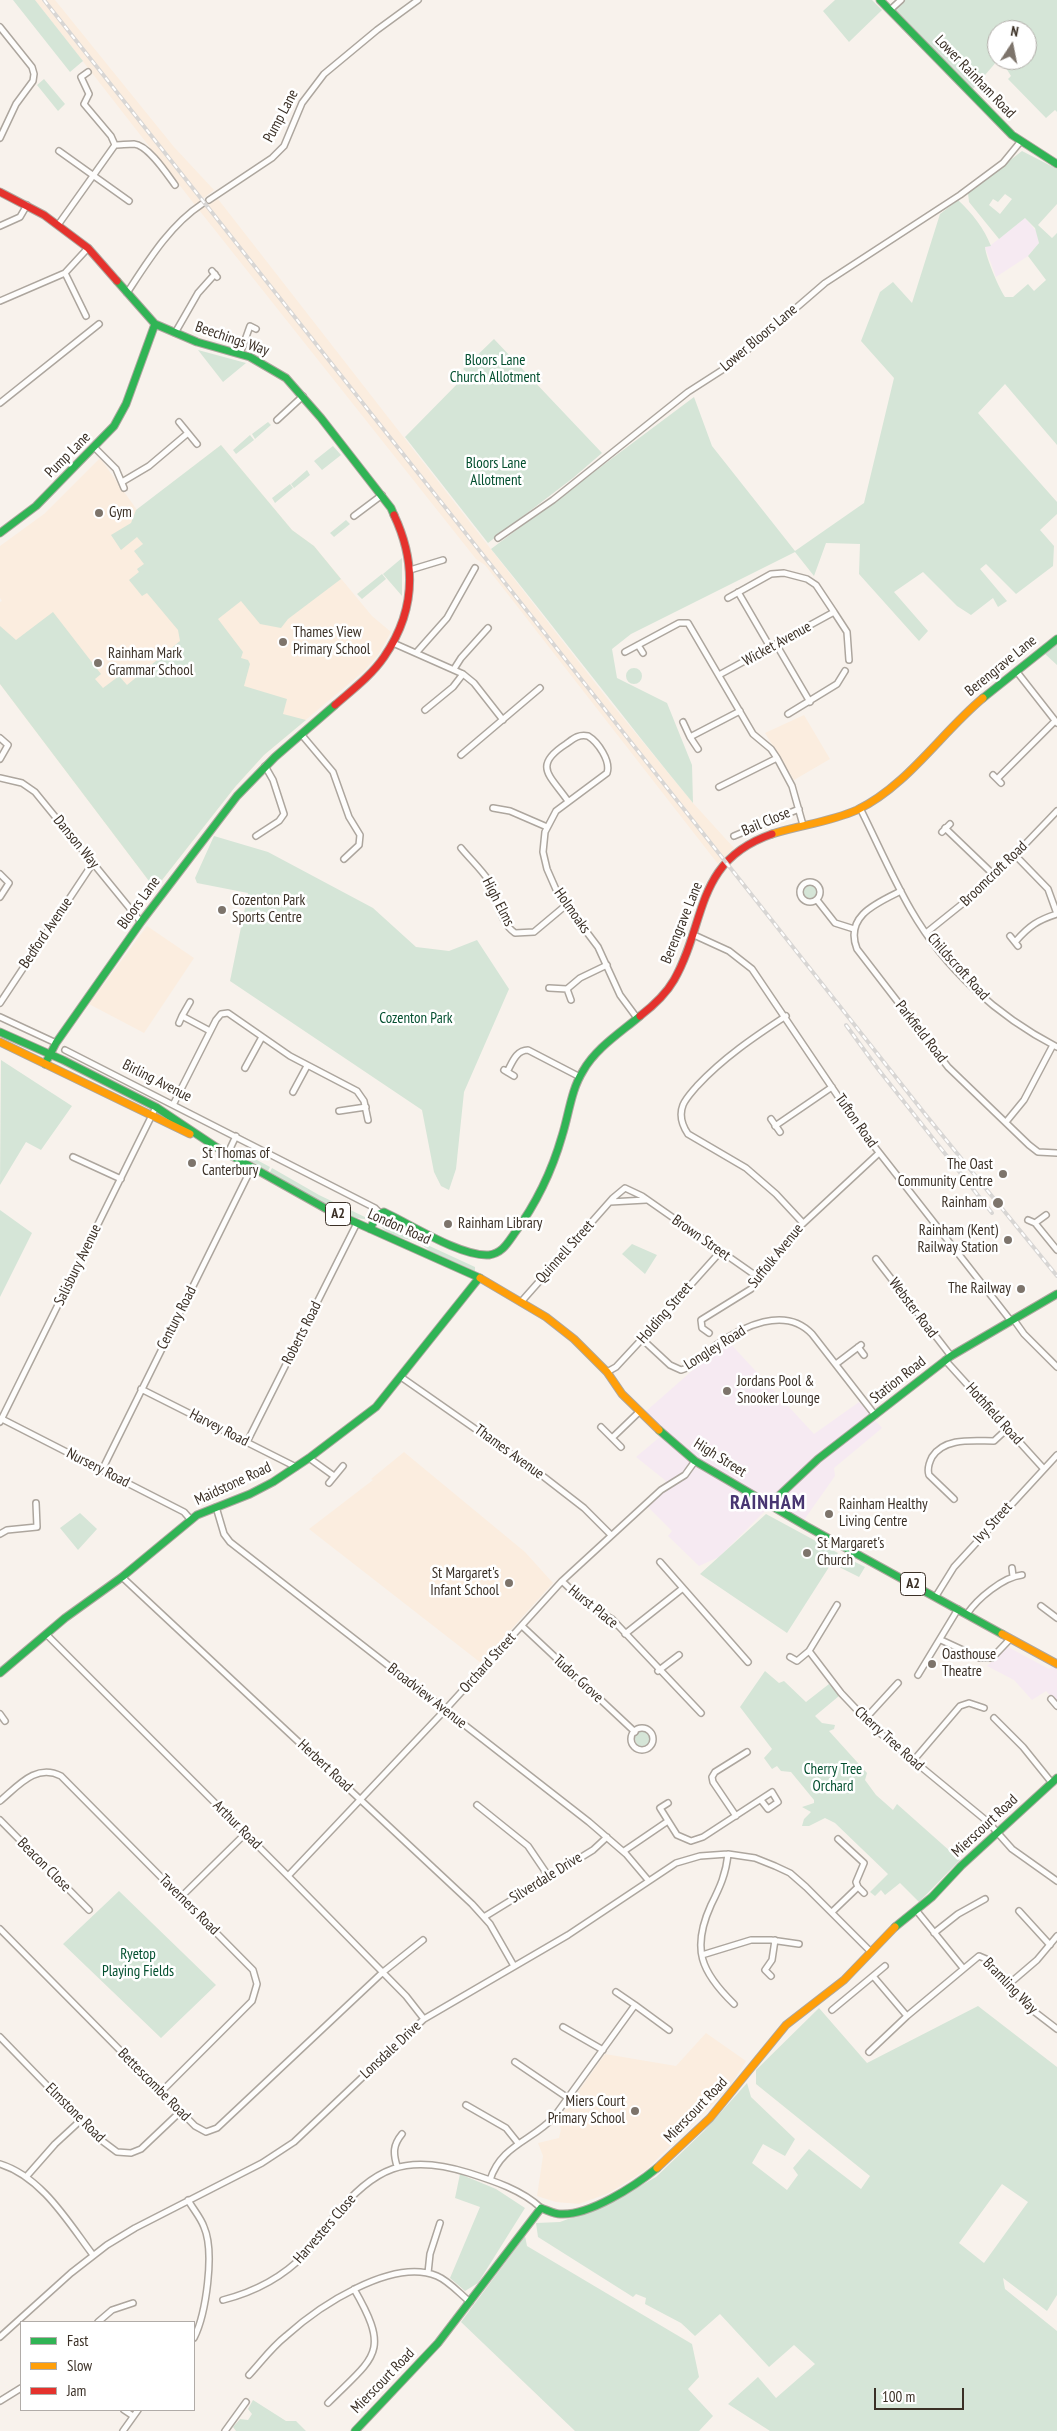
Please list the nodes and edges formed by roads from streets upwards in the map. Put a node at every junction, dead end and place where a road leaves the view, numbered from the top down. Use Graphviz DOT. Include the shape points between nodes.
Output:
graph roads {
  1 [pos="880,0"];
  2 [pos="901,0"];
  3 [pos="416,1"];
  4 [pos="890,10"];
  5 [pos="0,27"];
  6 [pos="88,72"];
  7 [pos="2,127"];
  8 [pos="0,138"];
  9 [pos="1021,141"];
  10 [pos="114,146"];
  11 [pos="59,151"];
  12 [pos="1057,164"];
  13 [pos="93,176"];
  14 [pos="175,185"];
  15 [pos="0,192"];
  16 [pos="209,200"];
  17 [pos="129,201"];
  18 [pos="202,204"];
  19 [pos="27,205"];
  20 [pos="58,225"];
  21 [pos="0,226"];
  22 [pos="88,248"];
  23 [pos="65,273"];
  24 [pos="215,274"];
  25 [pos="127,293"];
  26 [pos="0,301"];
  27 [pos="99,324"];
  28 [pos="155,324"];
  29 [pos="93,329"];
  30 [pos="256,329"];
  31 [pos="175,333"];
  32 [pos="240,354"];
  33 [pos="303,396"];
  34 [pos="0,403"];
  35 [pos="277,420"];
  36 [pos="179,422"];
  37 [pos="188,432"];
  38 [pos="197,444"];
  39 [pos="95,448"];
  40 [pos="382,495"];
  41 [pos="354,516"];
  42 [pos="0,533"];
  43 [pos="498,538"];
  44 [pos="443,560"];
  45 [pos="475,568"];
  46 [pos="410,570"];
  47 [pos="738,592"];
  48 [pos="728,598"];
  49 [pos="834,612"];
  50 [pos="488,628"];
  51 [pos="1057,638"];
  52 [pos="393,643"];
  53 [pos="776,644"];
  54 [pos="638,645"];
  55 [pos="770,647"];
  56 [pos="625,652"];
  57 [pos="644,653"];
  58 [pos="416,654"];
  59 [pos="849,660"];
  60 [pos="454,669"];
  61 [pos="845,670"];
  62 [pos="1017,672"];
  63 [pos="463,674"];
  64 [pos="719,675"];
  65 [pos="540,688"];
  66 [pos="810,702"];
  67 [pos="425,710"];
  68 [pos="740,711"];
  69 [pos="788,714"];
  70 [pos="504,720"];
  71 [pos="683,722"];
  72 [pos="1056,722"];
  73 [pos="301,734"];
  74 [pos="690,737"];
  75 [pos="0,738"];
  76 [pos="698,749"];
  77 [pos="461,755"];
  78 [pos="777,758"];
  79 [pos="0,759"];
  80 [pos="266,766"];
  81 [pos="0,778"];
  82 [pos="997,779"];
  83 [pos="719,787"];
  84 [pos="568,802"];
  85 [pos="493,808"];
  86 [pos="860,808"];
  87 [pos="799,809"];
  88 [pos="1057,811"];
  89 [pos="803,824"];
  90 [pos="547,827"];
  91 [pos="945,828"];
  92 [pos="256,836"];
  93 [pos="734,836"];
  94 [pos="461,848"];
  95 [pos="1015,855"];
  96 [pos="344,859"];
  97 [pos="93,864"];
  98 [pos="0,874"];
  99 [pos="994,876"];
  100 [pos="901,891"];
  101 [pos="0,897"];
  102 [pos="817,900"];
  103 [pos="565,906"];
  104 [pos="1057,914"];
  105 [pos="141,922"];
  106 [pos="854,929"];
  107 [pos="926,933"];
  108 [pos="694,936"];
  109 [pos="1010,936"];
  110 [pos="607,965"];
  111 [pos="548,988"];
  112 [pos="567,990"];
  113 [pos="571,1000"];
  114 [pos="190,1002"];
  115 [pos="0,1003"];
  116 [pos="182,1016"];
  117 [pos="786,1016"];
  118 [pos="0,1017"];
  119 [pos="636,1018"];
  120 [pos="179,1023"];
  121 [pos="210,1030"];
  122 [pos="0,1032"];
  123 [pos="262,1037"];
  124 [pos="0,1042"];
  125 [pos="56,1043"];
  126 [pos="1055,1046"];
  127 [pos="65,1050"];
  128 [pos="50,1054"];
  129 [pos="45,1064"];
  130 [pos="308,1066"];
  131 [pos="245,1068"];
  132 [pos="514,1076"];
  133 [pos="580,1077"];
  134 [pos="832,1087"];
  135 [pos="293,1092"];
  136 [pos="173,1105"];
  137 [pos="156,1107"];
  138 [pos="366,1107"];
  139 [pos="339,1111"];
  140 [pos="151,1116"];
  141 [pos="770,1119"];
  142 [pos="368,1120"];
  143 [pos="1006,1122"];
  144 [pos="775,1126"];
  145 [pos="780,1132"];
  146 [pos="236,1136"];
  147 [pos="204,1140"];
  148 [pos="228,1153"];
  149 [pos="879,1153"];
  150 [pos="1057,1153"];
  151 [pos="73,1156"];
  152 [pos="252,1167"];
  153 [pos="121,1180"];
  154 [pos="646,1200"];
  155 [pos="610,1202"];
  156 [pos="379,1212"];
  157 [pos="1046,1215"];
  158 [pos="1028,1220"];
  159 [pos="357,1223"];
  160 [pos="803,1223"];
  161 [pos="1035,1224"];
  162 [pos="370,1229"];
  163 [pos="1057,1250"];
  164 [pos="721,1251"];
  165 [pos="496,1254"];
  166 [pos="876,1259"];
  167 [pos="758,1274"];
  168 [pos="478,1278"];
  169 [pos="1057,1294"];
  170 [pos="521,1302"];
  171 [pos="1012,1320"];
  172 [pos="709,1333"];
  173 [pos="642,1339"];
  174 [pos="864,1355"];
  175 [pos="948,1358"];
  176 [pos="836,1364"];
  177 [pos="1057,1367"];
  178 [pos="607,1372"];
  179 [pos="401,1377"];
  180 [pos="141,1389"];
  181 [pos="639,1412"];
  182 [pos="875,1415"];
  183 [pos="1,1421"];
  184 [pos="601,1427"];
  185 [pos="1007,1429"];
  186 [pos="612,1438"];
  187 [pos="247,1442"];
  188 [pos="621,1447"];
  189 [pos="1057,1455"];
  190 [pos="309,1458"];
  191 [pos="695,1461"];
  192 [pos="343,1466"];
  193 [pos="296,1467"];
  194 [pos="1043,1468"];
  195 [pos="102,1470"];
  196 [pos="334,1476"];
  197 [pos="329,1483"];
  198 [pos="954,1499"];
  199 [pos="36,1503"];
  200 [pos="769,1505"];
  201 [pos="216,1507"];
  202 [pos="191,1520"];
  203 [pos="0,1534"];
  204 [pos="611,1535"];
  205 [pos="660,1562"];
  206 [pos="1012,1568"];
  207 [pos="1022,1575"];
  208 [pos="1013,1576"];
  209 [pos="122,1577"];
  210 [pos="562,1581"];
  211 [pos="683,1588"];
  212 [pos="936,1596"];
  213 [pos="837,1605"];
  214 [pos="1041,1606"];
  215 [pos="958,1609"];
  216 [pos="967,1614"];
  217 [pos="1057,1618"];
  218 [pos="522,1626"];
  219 [pos="46,1634"];
  220 [pos="625,1634"];
  221 [pos="1010,1639"];
  222 [pos="941,1640"];
  223 [pos="809,1651"];
  224 [pos="679,1655"];
  225 [pos="790,1657"];
  226 [pos="748,1662"];
  227 [pos="1057,1664"];
  228 [pos="658,1671"];
  229 [pos="0,1673"];
  230 [pos="918,1675"];
  231 [pos="898,1683"];
  232 [pos="1051,1698"];
  233 [pos="701,1704"];
  234 [pos="1057,1706"];
  235 [pos="696,1708"];
  236 [pos="984,1708"];
  237 [pos="445,1710"];
  238 [pos="701,1713"];
  239 [pos="0,1714"];
  240 [pos="994,1718"];
  241 [pos="5,1720"];
  242 [pos="865,1720"];
  243 [pos="634,1732"];
  244 [pos="747,1752"];
  245 [pos="913,1761"];
  246 [pos="1054,1781"];
  247 [pos="361,1799"];
  248 [pos="761,1800"];
  249 [pos="0,1801"];
  250 [pos="668,1803"];
  251 [pos="477,1805"];
  252 [pos="736,1816"];
  253 [pos="0,1820"];
  254 [pos="668,1821"];
  255 [pos="997,1833"];
  256 [pos="245,1834"];
  257 [pos="607,1837"];
  258 [pos="838,1839"];
  259 [pos="624,1851"];
  260 [pos="728,1854"];
  261 [pos="288,1876"];
  262 [pos="549,1877"];
  263 [pos="648,1880"];
  264 [pos="1057,1881"];
  265 [pos="858,1887"];
  266 [pos="864,1893"];
  267 [pos="181,1897"];
  268 [pos="985,1899"];
  269 [pos="89,1910"];
  270 [pos="916,1910"];
  271 [pos="1019,1911"];
  272 [pos="832,1912"];
  273 [pos="484,1917"];
  274 [pos="0,1929"];
  275 [pos="934,1934"];
  276 [pos="1056,1936"];
  277 [pos="423,1940"];
  278 [pos="775,1940"];
  279 [pos="799,1944"];
  280 [pos="1050,1945"];
  281 [pos="871,1952"];
  282 [pos="702,1955"];
  283 [pos="514,1966"];
  284 [pos="885,1966"];
  285 [pos="963,1968"];
  286 [pos="383,1972"];
  287 [pos="771,1976"];
  288 [pos="873,1976"];
  289 [pos="1009,1984"];
  290 [pos="616,1992"];
  291 [pos="734,2004"];
  292 [pos="635,2005"];
  293 [pos="832,2010"];
  294 [pos="907,2016"];
  295 [pos="424,2019"];
  296 [pos="563,2027"];
  297 [pos="1057,2029"];
  298 [pos="669,2030"];
  299 [pos="0,2037"];
  300 [pos="603,2050"];
  301 [pos="869,2052"];
  302 [pos="516,2062"];
  303 [pos="160,2092"];
  304 [pos="568,2098"];
  305 [pos="466,2105"];
  306 [pos="180,2112"];
  307 [pos="81,2120"];
  308 [pos="402,2134"];
  309 [pos="518,2143"];
  310 [pos="0,2164"];
  311 [pos="397,2166"];
  312 [pos="26,2178"];
  313 [pos="490,2180"];
  314 [pos="188,2200"];
  315 [pos="541,2208"];
  316 [pos="440,2223"];
  317 [pos="93,2255"];
  318 [pos="428,2273"];
  319 [pos="354,2290"];
  320 [pos="223,2300"];
  321 [pos="470,2302"];
  322 [pos="133,2303"];
  323 [pos="99,2321"];
  324 [pos="195,2334"];
  325 [pos="0,2337"];
  326 [pos="250,2375"];
  327 [pos="20,2389"];
  328 [pos="0,2401"];
  329 [pos="246,2402"];
  330 [pos="328,2403"];
  331 [pos="126,2411"];
  332 [pos="137,2411"];
  333 [pos="133,2416"];
  334 [pos="123,2431"];
  335 [pos="225,2431"];
  336 [pos="354,2431"];
  1 -- 4 [label="street, Lower Rainham Road"];
  2 -- 4 [label="street"];
  3 -- 16 [label="street, Pump Lane" via="324,74 302,103 284,146 272,158"];
  4 -- 9 [label="street, Lower Rainham Road"];
  5 -- 7 [label="street" via="34,74 32,83"];
  6 -- 10 [label="street" via="81,77 88,94 84,104 111,136"];
  7 -- 8 [label="street"];
  9 -- 12 [label="street, Lower Rainham Road"];
  9 -- 43 [label="street, Lower Bloors Lane" via="1003,163 825,283 730,365 688,392 553,500"];
  10 -- 13 [label="street"];
  10 -- 14 [label="street" via="134,144 141,147 153,156"];
  11 -- 13 [label="street"];
  13 -- 17 [label="street"];
  13 -- 20 [label="street"];
  15 -- 19 [label="street, Beechings Way"];
  18 -- 25 [label="street" via="190,212 158,247"];
  19 -- 20 [label="street, Beechings Way"];
  19 -- 21 [label="street" via="20,217"];
  20 -- 22 [label="street, Beechings Way"];
  22 -- 23 [label="street"];
  22 -- 25 [label="street, Beechings Way"];
  23 -- 26 [label="street"];
  23 -- 29 [label="street"];
  24 -- 31 [label="street" via="198,294"];
  25 -- 28 [label="street, Beechings Way"];
  27 -- 29 [label="street"];
  28 -- 31 [label="street, Beechings Way"];
  28 -- 39 [label="street, Pump Lane" via="121,415"];
  29 -- 34 [label="street"];
  30 -- 32 [label="street" via="250,326"];
  31 -- 32 [label="street, Beechings Way"];
  32 -- 33 [label="street, Beechings Way" via="274,370"];
  33 -- 35 [label="street"];
  33 -- 40 [label="street, Beechings Way"];
  36 -- 37 [label="street"];
  37 -- 38 [label="street"];
  37 -- 39 [label="street" via="123,485 112,465"];
  39 -- 42 [label="street, Pump Lane" via="36,506"];
  40 -- 41 [label="street"];
  40 -- 46 [label="street, Beechings Way" via="402,532"];
  44 -- 46 [label="street"];
  45 -- 58 [label="street" via="445,620"];
  46 -- 52 [label="street, Beechings Way" via="407,606"];
  47 -- 48 [label="street"];
  47 -- 49 [label="street" via="770,574 784,573 811,582"];
  47 -- 55 [label="street"];
  49 -- 53 [label="street, Wicket Avenue"];
  49 -- 59 [label="street" via="847,632"];
  50 -- 60 [label="street"];
  51 -- 62 [label="street, Berengrave Lane"];
  52 -- 58 [label="street"];
  52 -- 73 [label="street, Bloors Lane" via="365,679"];
  53 -- 55 [label="street, Wicket Avenue"];
  53 -- 66 [label="street"];
  54 -- 56 [label="street"];
  54 -- 57 [label="street"];
  54 -- 64 [label="street" via="688,623"];
  55 -- 64 [label="street, Wicket Avenue"];
  58 -- 60 [label="street"];
  60 -- 63 [label="street"];
  61 -- 66 [label="street" via="838,684"];
  62 -- 72 [label="street"];
  62 -- 86 [label="street, Berengrave Lane" via="963,715 881,795"];
  63 -- 67 [label="street" via="453,687"];
  63 -- 70 [label="street"];
  64 -- 68 [label="street"];
  65 -- 70 [label="street"];
  66 -- 69 [label="street"];
  68 -- 74 [label="street"];
  68 -- 78 [label="street" via="753,734"];
  70 -- 77 [label="street"];
  71 -- 74 [label="street"];
  72 -- 82 [label="street"];
  73 -- 80 [label="street, Bloors Lane"];
  73 -- 96 [label="street" via="333,772 348,817 360,836 359,845"];
  74 -- 76 [label="street"];
  75 -- 79 [label="street" via="8,747"];
  78 -- 83 [label="street"];
  78 -- 87 [label="street" via="792,786"];
  80 -- 92 [label="street" via="274,780 284,814"];
  80 -- 105 [label="street, Bloors Lane" via="237,796"];
  81 -- 97 [label="street, Danson Way" via="22,783 35,792"];
  84 -- 84 [label="street, Holmoaks" via="605,777 609,770 607,760 588,736 576,737 550,754 546,762 547,770"];
  84 -- 90 [label="street, Holmoaks" via="556,811"];
  85 -- 90 [label="street" via="510,811"];
  86 -- 89 [label="street, Berengrave Lane"];
  86 -- 100 [label="street, Childscroft Road"];
  87 -- 89 [label="street"];
  87 -- 93 [label="street, Bail Close"];
  88 -- 95 [label="street, Broomcroft Road"];
  89 -- 108 [label="street, Berengrave Lane" via="757,839 718,872"];
  90 -- 103 [label="street, Holmoaks" via="544,857"];
  91 -- 99 [label="street"];
  94 -- 103 [label="street, High Elms" via="489,882 508,928 515,933 534,932"];
  95 -- 99 [label="street, Broomcroft Road"];
  95 -- 104 [label="street" via="1048,890"];
  97 -- 105 [label="street, Danson Way"];
  97 -- 115 [label="street, Bedford Avenue"];
  98 -- 101 [label="street" via="9,883"];
  99 -- 107 [label="street, Broomcroft Road"];
  100 -- 106 [label="street" via="865,911"];
  100 -- 107 [label="street, Childscroft Road"];
  102 -- 102 [label="street" via="810,902 802,898 803,884 811,882 818,885 820,893"];
  102 -- 106 [label="street" via="835,923"];
  103 -- 110 [label="street, Holmoaks" via="590,936"];
  104 -- 109 [label="street" via="1028,926 1017,943"];
  105 -- 125 [label="street, Bloors Lane"];
  106 -- 143 [label="street, Parkfield Road" via="857,949 948,1067"];
  107 -- 126 [label="street, Childscroft Road" via="946,959 984,997 1008,1017"];
  108 -- 117 [label="street, Tufton Road" via="729,951 745,962"];
  108 -- 119 [label="street, Berengrave Lane" via="672,983"];
  110 -- 112 [label="street" via="580,978"];
  110 -- 119 [label="street, Holmoaks" via="620,995"];
  111 -- 112 [label="street"];
  112 -- 113 [label="street"];
  114 -- 116 [label="street"];
  116 -- 120 [label="street"];
  116 -- 121 [label="street"];
  117 -- 134 [label="street, Tufton Road"];
  117 -- 160 [label="street" via="716,1068 684,1102 681,1115 688,1134 746,1168"];
  118 -- 125 [label="street"];
  119 -- 133 [label="street, Berengrave Lane" via="594,1055"];
  121 -- 123 [label="street" via="218,1017 228,1013"];
  121 -- 136 [label="street"];
  122 -- 128 [label="street, London Road / A2"];
  123 -- 130 [label="street"];
  123 -- 131 [label="street"];
  124 -- 129 [label="street, London Road / A2"];
  125 -- 128 [label="street, Bloors Lane"];
  126 -- 143 [label="street" via="1024,1100"];
  127 -- 136 [label="street, Birling Avenue"];
  128 -- 129 [label="street, Bloors Lane"];
  128 -- 137 [label="street, London Road / A2"];
  129 -- 140 [label="street, London Road / A2"];
  130 -- 135 [label="street"];
  130 -- 138 [label="street" via="353,1089 360,1094"];
  132 -- 133 [label="street" via="505,1071 517,1054 528,1050"];
  133 -- 165 [label="street, Berengrave Lane" via="540,1196 514,1235"];
  134 -- 144 [label="street"];
  134 -- 149 [label="street, Tufton Road"];
  136 -- 146 [label="street, Birling Avenue"];
  137 -- 140 [label="street, Salisbury Avenue"];
  137 -- 147 [label="street, London Road / A2"];
  138 -- 139 [label="street"];
  138 -- 142 [label="street"];
  140 -- 147 [label="street, London Road / A2"];
  140 -- 153 [label="street, Salisbury Avenue"];
  141 -- 144 [label="street"];
  143 -- 150 [label="street, Parkfield Road" via="1038,1152"];
  144 -- 145 [label="street"];
  146 -- 148 [label="street"];
  146 -- 156 [label="street, Birling Avenue"];
  147 -- 148 [label="street, London Road / A2"];
  148 -- 152 [label="street, London Road / A2"];
  149 -- 160 [label="street, Suffolk Avenue"];
  149 -- 171 [label="street, Tufton Road"];
  151 -- 153 [label="street"];
  152 -- 159 [label="street, London Road / A2"];
  152 -- 180 [label="street, Century Road"];
  153 -- 183 [label="street, Salisbury Avenue"];
  154 -- 155 [label="street"];
  154 -- 155 [label="street, Brown Street" via="626,1188"];
  154 -- 164 [label="street, Brown Street"];
  155 -- 170 [label="street, Quinnell Street"];
  156 -- 162 [label="street"];
  156 -- 165 [label="street, Birling Avenue" via="388,1213 452,1246"];
  157 -- 161 [label="street"];
  158 -- 161 [label="street"];
  159 -- 162 [label="street, London Road / A2"];
  159 -- 187 [label="street, Roberts Road"];
  160 -- 167 [label="street, Suffolk Avenue" via="767,1269"];
  161 -- 163 [label="street"];
  162 -- 168 [label="street, London Road / A2"];
  164 -- 167 [label="street, Brown Street"];
  164 -- 173 [label="street, Holding Street"];
  166 -- 175 [label="street, Webster Road"];
  167 -- 172 [label="street, Suffolk Avenue" via="751,1289 701,1320 702,1328"];
  168 -- 170 [label="street, High Street / A2"];
  168 -- 179 [label="street, Maidstone Road"];
  169 -- 171 [label="street, Station Road"];
  170 -- 178 [label="street, High Street / A2" via="560,1327"];
  171 -- 175 [label="street, Station Road"];
  171 -- 177 [label="street, Tufton Road"];
  173 -- 176 [label="street, Longley Road" via="670,1365 681,1370 738,1332 771,1320 787,1320 807,1329"];
  173 -- 178 [label="street, Holding Street" via="616,1367"];
  174 -- 176 [label="street" via="859,1346"];
  175 -- 182 [label="street, Station Road"];
  175 -- 185 [label="street, Hothfield Road"];
  176 -- 182 [label="street, Longley Road"];
  178 -- 181 [label="street, High Street / A2"];
  179 -- 190 [label="street, Maidstone Road" via="376,1406"];
  179 -- 204 [label="street, Thames Avenue" via="544,1477 584,1508"];
  180 -- 187 [label="street, Harvey Road"];
  180 -- 195 [label="street, Century Road"];
  181 -- 186 [label="street"];
  181 -- 191 [label="street, High Street / A2"];
  182 -- 200 [label="street, Station Road" via="816,1460"];
  183 -- 195 [label="street, Nursery Road"];
  184 -- 186 [label="street"];
  185 -- 194 [label="street, Hothfield Road"];
  185 -- 198 [label="street" via="994,1441 950,1443 935,1452 929,1463 929,1475"];
  186 -- 188 [label="street"];
  187 -- 193 [label="street, Harvey Road"];
  189 -- 194 [label="street, Ivy Street"];
  190 -- 193 [label="street, Maidstone Road"];
  190 -- 196 [label="street"];
  191 -- 200 [label="street, High Street / A2"];
  191 -- 204 [label="street, Orchard Street" via="685,1475 666,1486"];
  192 -- 196 [label="street"];
  193 -- 201 [label="street, Maidstone Road" via="263,1488"];
  194 -- 212 [label="street, Ivy Street" via="954,1566"];
  195 -- 202 [label="street, Nursery Road" via="184,1512"];
  196 -- 197 [label="street"];
  199 -- 203 [label="street" via="37,1527 7,1530"];
  200 -- 212 [label="street, High Street / A2"];
  201 -- 202 [label="street, Maidstone Road"];
  201 -- 237 [label="street, Broadview Avenue" via="224,1534 230,1542"];
  202 -- 209 [label="street, Maidstone Road"];
  204 -- 210 [label="street, Orchard Street"];
  205 -- 211 [label="street"];
  206 -- 208 [label="street"];
  207 -- 208 [label="street"];
  208 -- 216 [label="street" via="981,1597"];
  209 -- 219 [label="street, Maidstone Road"];
  209 -- 247 [label="street, Herbert Road"];
  210 -- 218 [label="street, Orchard Street"];
  210 -- 220 [label="street, Hurst Place" via="587,1605 612,1619"];
  211 -- 220 [label="street, Hurst Place"];
  211 -- 226 [label="street"];
  212 -- 215 [label="street, High Street / A2"];
  213 -- 223 [label="street"];
  214 -- 217 [label="street"];
  215 -- 216 [label="street, High Street / A2"];
  215 -- 222 [label="street"];
  216 -- 221 [label="street, High Street / A2"];
  218 -- 237 [label="street, Orchard Street"];
  218 -- 243 [label="street, Tudor Grove"];
  219 -- 229 [label="street, Maidstone Road"];
  219 -- 256 [label="street, Arthur Road"];
  220 -- 228 [label="street, Hurst Place"];
  221 -- 222 [label="street" via="992,1658 980,1658"];
  221 -- 227 [label="street, High Street / A2"];
  222 -- 230 [label="street"];
  223 -- 225 [label="street" via="797,1661"];
  223 -- 242 [label="street, Cherry Tree Road"];
  224 -- 228 [label="street"];
  228 -- 235 [label="street, Hurst Place"];
  231 -- 242 [label="street"];
  232 -- 234 [label="street"];
  233 -- 235 [label="street"];
  235 -- 238 [label="street, Hurst Place"];
  236 -- 245 [label="street" via="969,1703 960,1706"];
  237 -- 247 [label="street, Orchard Street"];
  237 -- 257 [label="street, Broadview Avenue"];
  239 -- 241 [label="street"];
  240 -- 246 [label="street"];
  242 -- 245 [label="street, Cherry Tree Road"];
  243 -- 243 [label="street, Tudor Grove" via="644,1728 650,1732 653,1741 649,1747 643,1750 634,1745"];
  244 -- 252 [label="street" via="712,1777"];
  245 -- 255 [label="street, Cherry Tree Road"];
  246 -- 255 [label="street, Mierscourt Road"];
  247 -- 261 [label="street, Orchard Street"];
  247 -- 273 [label="street, Herbert Road"];
  248 -- 252 [label="street"];
  249 -- 267 [label="street, Taverners Road" via="31,1775 41,1772 57,1774"];
  250 -- 254 [label="street" via="660,1808"];
  251 -- 262 [label="street" via="528,1846"];
  252 -- 254 [label="street" via="695,1841 680,1837"];
  253 -- 269 [label="street, Beacon Close"];
  254 -- 259 [label="street"];
  255 -- 264 [label="street, Cherry Tree Road" via="1012,1850"];
  255 -- 270 [label="street, Mierscourt Road"];
  256 -- 261 [label="street, Arthur Road"];
  256 -- 267 [label="street"];
  257 -- 259 [label="street, Broadview Avenue"];
  257 -- 262 [label="street, Silverdale Drive" via="593,1850"];
  258 -- 265 [label="street" via="864,1863 856,1882"];
  259 -- 263 [label="street, Broadview Avenue"];
  260 -- 263 [label="street, Lonsdale Drive" via="688,1858"];
  260 -- 272 [label="street, Lonsdale Drive" via="755,1858 785,1871"];
  260 -- 282 [label="street" via="724,1880 704,1923"];
  261 -- 286 [label="street, Arthur Road"];
  262 -- 273 [label="street, Silverdale Drive"];
  263 -- 283 [label="street, Lonsdale Drive" via="568,1935"];
  265 -- 266 [label="street"];
  265 -- 272 [label="street"];
  267 -- 303 [label="street, Taverners Road" via="250,1966 256,1988 252,2001"];
  268 -- 275 [label="street" via="958,1914"];
  270 -- 275 [label="street, Bramling Way"];
  270 -- 281 [label="street, Mierscourt Road"];
  271 -- 280 [label="street"];
  272 -- 281 [label="street, Lonsdale Drive"];
  273 -- 283 [label="street, Herbert Road"];
  274 -- 303 [label="street, Bettescombe Road"];
  275 -- 285 [label="street, Bramling Way"];
  276 -- 280 [label="street"];
  277 -- 286 [label="street, Bettescombe Road"];
  278 -- 279 [label="street"];
  278 -- 282 [label="street" via="751,1940"];
  278 -- 287 [label="street" via="771,1963 765,1970"];
  280 -- 289 [label="street"];
  281 -- 315 [label="street, Mierscourt Road" via="832,1990 786,2025 710,2118 638,2184 576,2212 558,2214"];
  282 -- 291 [label="street" via="710,1977"];
  283 -- 295 [label="street, Lonsdale Drive"];
  284 -- 288 [label="street"];
  285 -- 289 [label="street, Bramling Way" via="981,1956"];
  285 -- 294 [label="street, Bramling Way"];
  286 -- 295 [label="street, Arthur Road"];
  286 -- 306 [label="street, Bettescombe Road" via="213,2130 198,2129"];
  288 -- 293 [label="street"];
  288 -- 294 [label="street"];
  289 -- 297 [label="street, Bramling Way" via="1032,2011"];
  290 -- 292 [label="street"];
  292 -- 298 [label="street"];
  292 -- 300 [label="street"];
  294 -- 301 [label="street, Bramling Way"];
  295 -- 314 [label="street, Lonsdale Drive" via="294,2142 262,2164"];
  296 -- 300 [label="street"];
  299 -- 307 [label="street, Elmstone Road"];
  300 -- 304 [label="street"];
  302 -- 304 [label="street"];
  303 -- 306 [label="street, Bettescombe Road"];
  304 -- 309 [label="street" via="545,2126"];
  305 -- 309 [label="street" via="504,2126"];
  306 -- 307 [label="street, Elmstone Road" via="145,2146 131,2153 112,2150"];
  307 -- 312 [label="street"];
  308 -- 311 [label="street" via="394,2150"];
  309 -- 313 [label="street" via="498,2161"];
  310 -- 312 [label="street"];
  311 -- 313 [label="street, Harvesters Close" via="442,2167"];
  311 -- 320 [label="street, Harvesters Close" via="376,2176 354,2194 290,2268 254,2290"];
  312 -- 317 [label="street" via="54,2204"];
  313 -- 315 [label="street, Harvesters Close" via="523,2195"];
  314 -- 317 [label="street, Lonsdale Drive" via="134,2228"];
  314 -- 324 [label="street" via="204,2227 208,2256 204,2302"];
  315 -- 321 [label="street, Mierscourt Road"];
  316 -- 318 [label="street"];
  317 -- 325 [label="street, Lonsdale Drive"];
  318 -- 319 [label="street" via="396,2274"];
  318 -- 321 [label="street" via="443,2279"];
  319 -- 326 [label="street" via="299,2324"];
  319 -- 330 [label="street, Mierscourt Road" via="369,2315 376,2346 365,2364"];
  321 -- 336 [label="street, Mierscourt Road" via="421,2363"];
  322 -- 323 [label="street" via="112,2310"];
  327 -- 328 [label="street"];
  329 -- 335 [label="street"];
  331 -- 333 [label="street"];
  332 -- 333 [label="street"];
  333 -- 334 [label="street"];
}
